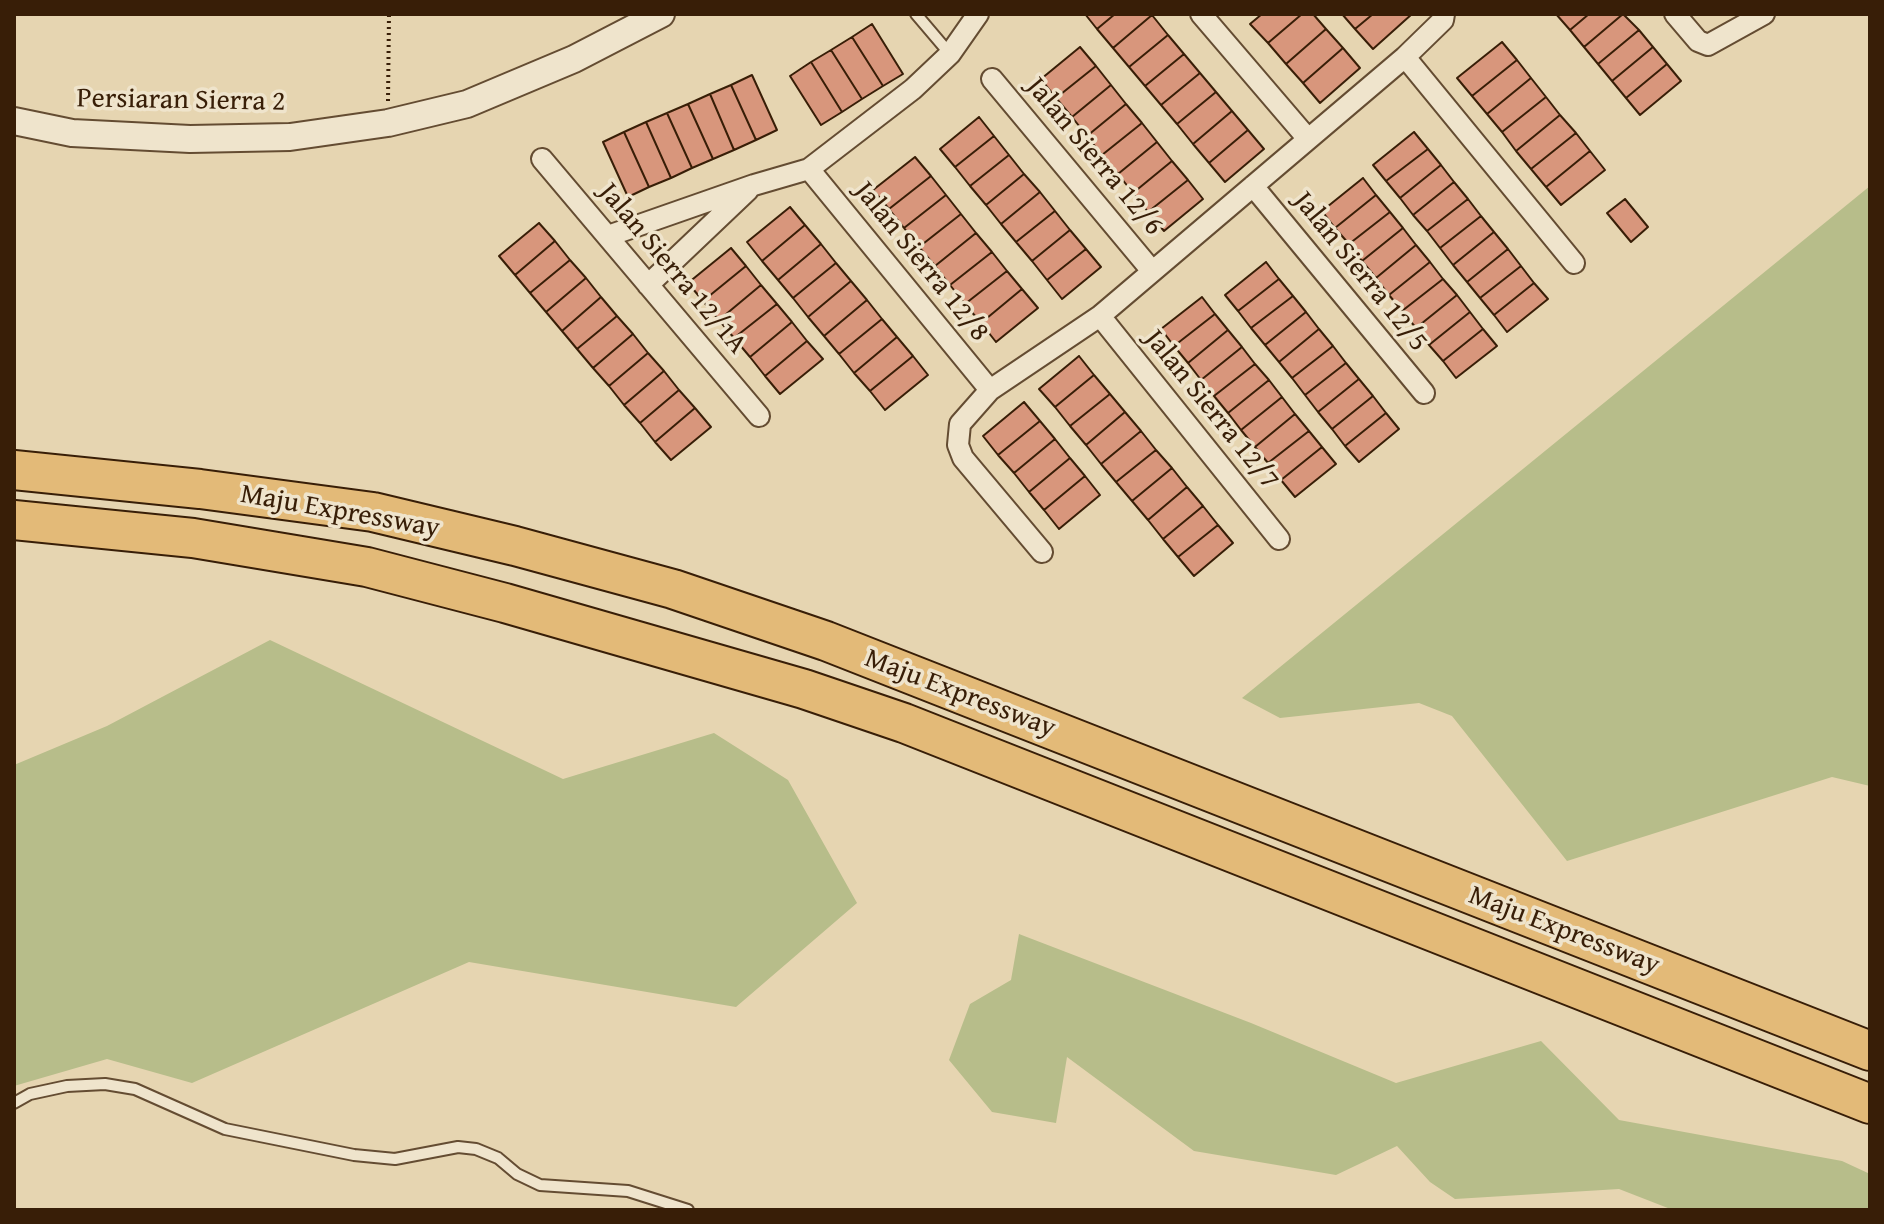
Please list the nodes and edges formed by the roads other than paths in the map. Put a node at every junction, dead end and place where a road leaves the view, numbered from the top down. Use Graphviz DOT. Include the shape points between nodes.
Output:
graph roads {
  1 [pos="661,14"];
  2 [pos="916,14"];
  3 [pos="1201,14"];
  4 [pos="1444,14"];
  5 [pos="1675,14"];
  6 [pos="1764,14"];
  7 [pos="974,16"];
  8 [pos="950,54"];
  9 [pos="1405,57"];
  10 [pos="992,79"];
  11 [pos="14,121"];
  12 [pos="1308,139"];
  13 [pos="542,159"];
  14 [pos="809,169"];
  15 [pos="754,185"];
  16 [pos="1253,186"];
  17 [pos="608,236"];
  18 [pos="1574,263"];
  19 [pos="1152,271"];
  20 [pos="648,285"];
  21 [pos="1100,316"];
  22 [pos="990,390"];
  23 [pos="1424,393"];
  24 [pos="759,416"];
  25 [pos="14,470"];
  26 [pos="14,520"];
  27 [pos="1279,539"];
  28 [pos="1042,552"];
  29 [pos="1870,1051"];
  30 [pos="14,1103"];
  31 [pos="1870,1104"];
  32 [pos="688,1210"];
  1 -- 11 [label="street, Persiaran Sierra 2" via="574,59 467,104 388,123 290,137 190,139 72,133"];
  2 -- 8 [label="lane"];
  3 -- 12 [label="street"];
  4 -- 9 [label="street"];
  5 -- 6 [label="street" via="1708,45"];
  7 -- 8 [label="street"];
  8 -- 14 [label="street"];
  9 -- 12 [label="street"];
  9 -- 18 [label="street"];
  10 -- 19 [label="street, Jalan Sierra 12/6"];
  12 -- 16 [label="street"];
  13 -- 17 [label="street, Jalan Sierra 12/1A"];
  14 -- 15 [label="street"];
  14 -- 22 [label="street, Jalan Sierra 12/8"];
  15 -- 17 [label="street"];
  15 -- 20 [label="street"];
  16 -- 19 [label="street"];
  16 -- 23 [label="street, Jalan Sierra 12/5"];
  17 -- 20 [label="street, Jalan Sierra 12/1A"];
  19 -- 21 [label="street"];
  20 -- 24 [label="street, Jalan Sierra 12/1A"];
  21 -- 22 [label="street"];
  21 -- 27 [label="street, Jalan Sierra 12/7"];
  22 -- 28 [label="street" via="960,424 958,445 963,458"];
  25 -- 29 [label="highway, Maju Expressway" via="373,512 673,589 826,641"];
  26 -- 31 [label="highway, Maju Expressway" via="193,538 367,567 804,689 919,729"];
  30 -- 32 [label="lane" via="67,1086 105,1084 135,1089 225,1129 395,1159 458,1147 476,1149 540,1185 628,1191"];
}
